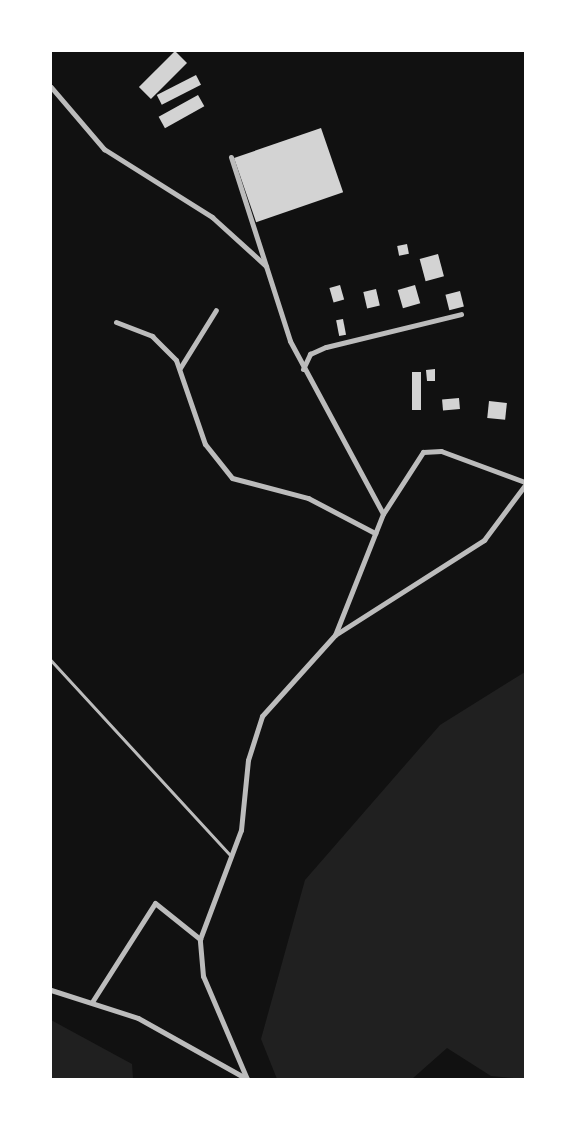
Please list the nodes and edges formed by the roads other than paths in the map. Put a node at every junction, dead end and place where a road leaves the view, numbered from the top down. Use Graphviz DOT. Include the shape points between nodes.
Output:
graph roads {
  1 [pos="51,87"];
  2 [pos="230,157"];
  3 [pos="268,268"];
  4 [pos="216,310"];
  5 [pos="461,314"];
  6 [pos="116,322"];
  7 [pos="180,368"];
  8 [pos="303,369"];
  9 [pos="525,483"];
  10 [pos="383,514"];
  11 [pos="375,533"];
  12 [pos="335,635"];
  13 [pos="51,660"];
  14 [pos="232,856"];
  15 [pos="200,939"];
  16 [pos="51,990"];
  17 [pos="92,1002"];
  18 [pos="247,1079"];
  1 -- 3 [label="street" via="104,149 212,217"];
  2 -- 3 [label="street"];
  3 -- 8 [label="street"];
  4 -- 7 [label="street"];
  5 -- 8 [label="street" via="326,347 310,354"];
  6 -- 7 [label="street" via="152,336"];
  7 -- 11 [label="street" via="208,451 232,478 308,498"];
  8 -- 10 [label="street"];
  9 -- 10 [label="street" via="432,449 416,461"];
  9 -- 12 [label="street" via="484,540"];
  10 -- 11 [label="street"];
  11 -- 12 [label="street"];
  12 -- 14 [label="street" via="262,716"];
  13 -- 14 [label="lane"];
  14 -- 15 [label="street"];
  15 -- 17 [label="street" via="155,903"];
  15 -- 18 [label="street" via="203,976"];
  16 -- 17 [label="street"];
  17 -- 18 [label="street" via="138,1018"];
}
